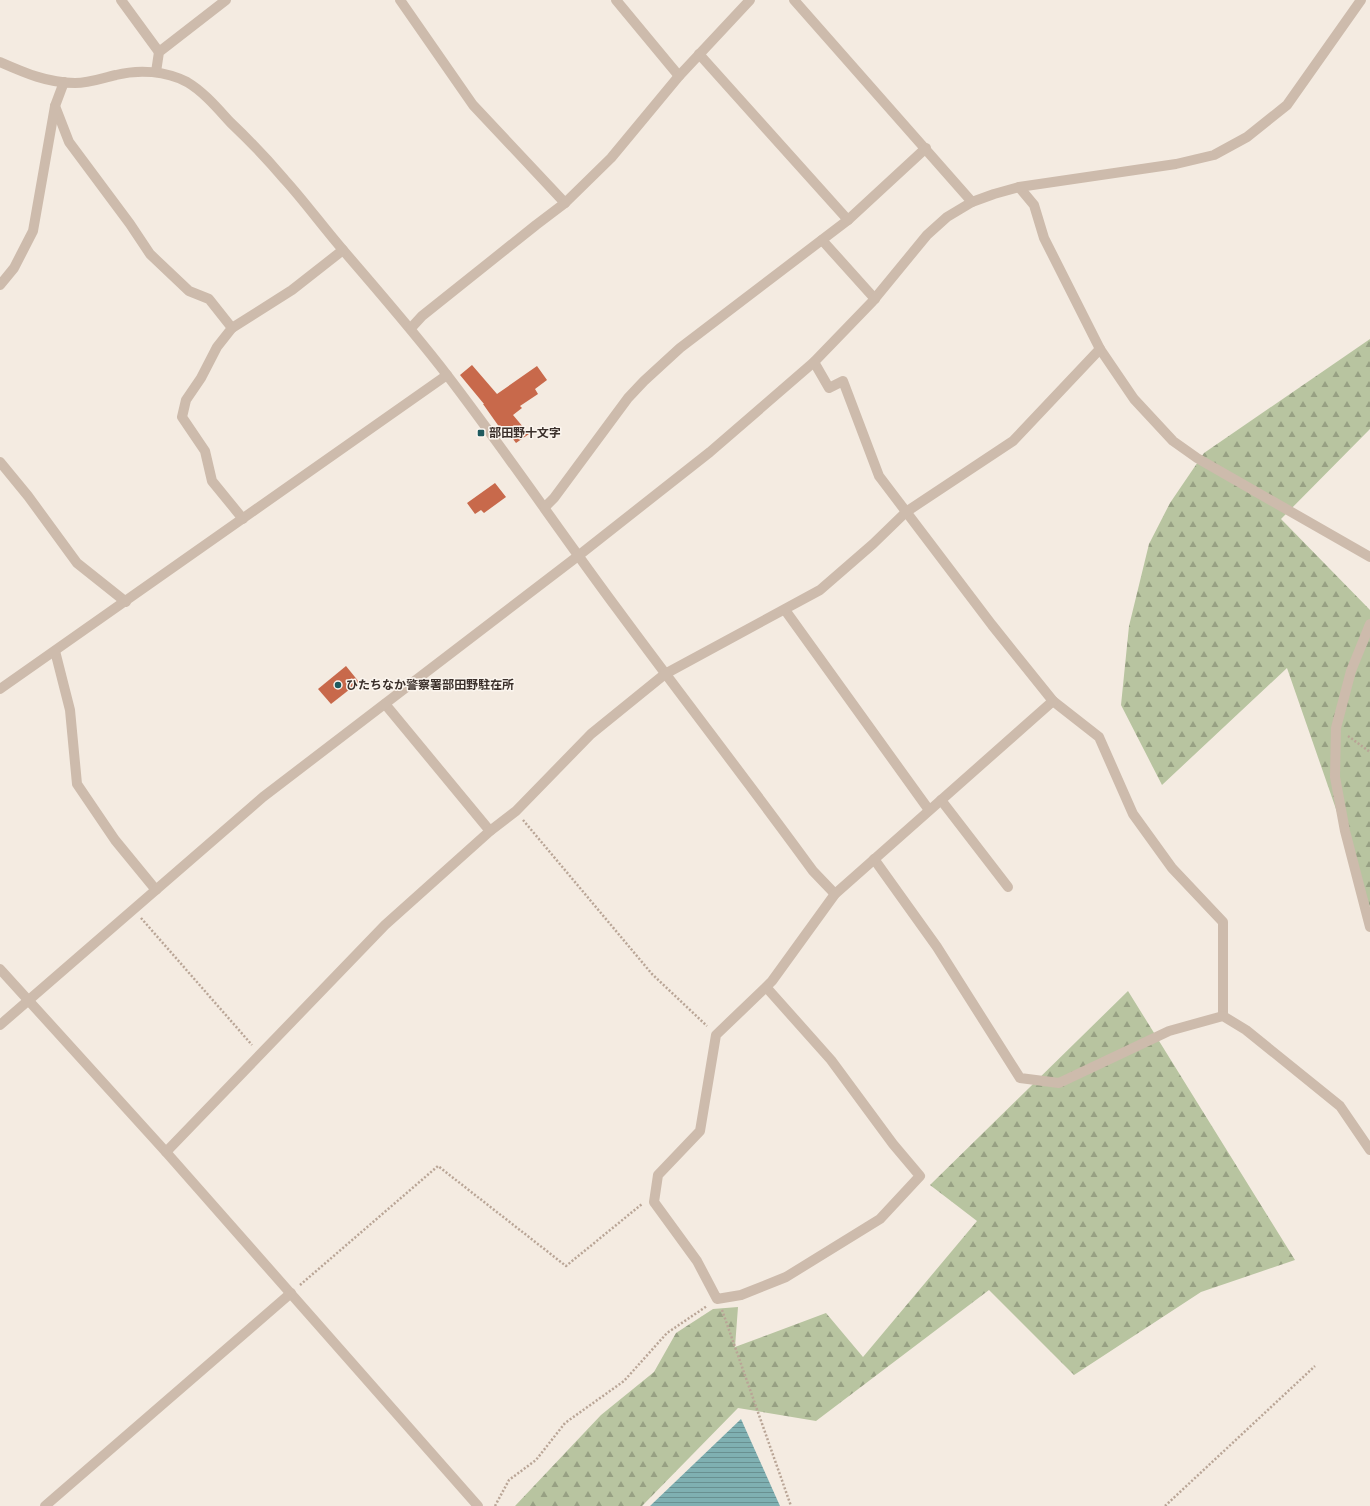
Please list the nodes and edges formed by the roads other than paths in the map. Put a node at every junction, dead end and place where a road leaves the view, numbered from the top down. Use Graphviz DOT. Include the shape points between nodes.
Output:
graph roads {
  1 [pos="121,0"];
  2 [pos="226,0"];
  3 [pos="400,0"];
  4 [pos="616,0"];
  5 [pos="750,0"];
  6 [pos="794,0"];
  7 [pos="1361,0"];
  8 [pos="159,52"];
  9 [pos="699,54"];
  10 [pos="0,62"];
  11 [pos="156,72"];
  12 [pos="679,76"];
  13 [pos="64,82"];
  14 [pos="55,106"];
  15 [pos="926,148"];
  16 [pos="1019,187"];
  17 [pos="972,202"];
  18 [pos="566,203"];
  19 [pos="848,220"];
  20 [pos="822,240"];
  21 [pos="343,250"];
  22 [pos="0,285"];
  23 [pos="875,299"];
  24 [pos="232,328"];
  25 [pos="410,328"];
  26 [pos="1100,349"];
  27 [pos="814,362"];
  28 [pos="447,375"];
  29 [pos="0,462"];
  30 [pos="545,507"];
  31 [pos="906,512"];
  32 [pos="243,519"];
  33 [pos="578,556"];
  34 [pos="1370,557"];
  35 [pos="126,602"];
  36 [pos="785,610"];
  37 [pos="1370,624"];
  38 [pos="55,651"];
  39 [pos="666,674"];
  40 [pos="0,688"];
  41 [pos="1053,701"];
  42 [pos="385,704"];
  43 [pos="941,800"];
  44 [pos="929,810"];
  45 [pos="490,831"];
  46 [pos="874,859"];
  47 [pos="1008,887"];
  48 [pos="156,890"];
  49 [pos="835,894"];
  50 [pos="1370,927"];
  51 [pos="0,969"];
  52 [pos="766,987"];
  53 [pos="28,1001"];
  54 [pos="1223,1016"];
  55 [pos="0,1025"];
  56 [pos="1370,1150"];
  57 [pos="166,1152"];
  58 [pos="291,1293"];
  59 [pos="45,1506"];
  60 [pos="478,1506"];
  1 -- 8 [label="street"];
  2 -- 8 [label="street"];
  3 -- 18 [label="street" via="473,105"];
  4 -- 12 [label="street"];
  5 -- 9 [label="street"];
  6 -- 15 [label="street"];
  7 -- 16 [label="street" via="1287,105 1247,137 1214,155 1176,164"];
  8 -- 11 [label="street"];
  9 -- 12 [label="street"];
  9 -- 19 [label="street"];
  10 -- 13 [label="street" via="30,76"];
  11 -- 13 [label="street" via="130,72 93,82"];
  11 -- 21 [label="street" via="189,83 210,101 255,146"];
  12 -- 18 [label="street" via="611,158"];
  13 -- 14 [label="street"];
  14 -- 22 [label="street" via="33,231 14,268"];
  14 -- 24 [label="street" via="69,142 150,254 189,291 208,299"];
  15 -- 17 [label="street"];
  15 -- 19 [label="street"];
  16 -- 17 [label="street"];
  16 -- 26 [label="street" via="1034,205 1044,238"];
  17 -- 23 [label="street" via="948,217 927,235"];
  18 -- 25 [label="street"];
  19 -- 20 [label="street"];
  20 -- 23 [label="street"];
  20 -- 30 [label="street" via="680,348 644,381 628,398"];
  21 -- 24 [label="street" via="292,290"];
  21 -- 25 [label="street"];
  23 -- 27 [label="street"];
  24 -- 32 [label="street" via="217,347 186,400 182,418 205,451 212,481"];
  25 -- 28 [label="street"];
  26 -- 31 [label="street" via="1013,441"];
  26 -- 34 [label="street" via="1134,399 1173,440 1197,458"];
  27 -- 31 [label="street" via="829,388 843,381 879,476"];
  27 -- 33 [label="street" via="710,452"];
  28 -- 30 [label="street"];
  28 -- 32 [label="street"];
  29 -- 35 [label="street" via="77,563"];
  30 -- 33 [label="street"];
  31 -- 36 [label="street" via="820,590"];
  31 -- 41 [label="street"];
  32 -- 35 [label="street"];
  33 -- 39 [label="street"];
  33 -- 42 [label="street"];
  35 -- 38 [label="street"];
  36 -- 39 [label="street"];
  36 -- 44 [label="street"];
  37 -- 50 [label="street" via="1352,671 1336,728 1335,777 1344,831"];
  38 -- 40 [label="street"];
  38 -- 48 [label="street" via="70,710 77,784 115,840"];
  39 -- 45 [label="street" via="591,734 516,811"];
  39 -- 49 [label="street" via="813,871"];
  41 -- 43 [label="street"];
  41 -- 54 [label="street" via="1098,737 1133,814 1172,868 1223,922"];
  42 -- 45 [label="street"];
  42 -- 48 [label="street" via="263,797"];
  43 -- 44 [label="street"];
  43 -- 47 [label="street"];
  44 -- 46 [label="street"];
  45 -- 57 [label="street" via="385,925"];
  46 -- 49 [label="street"];
  46 -- 54 [label="street" via="937,947 1020,1078 1059,1083 1169,1030"];
  48 -- 53 [label="street"];
  49 -- 52 [label="street"];
  51 -- 53 [label="street"];
  52 -- 52 [label="street" via="716,1035 700,1131 658,1175 655,1194 654,1202 698,1261 718,1299 741,1295 786,1277 880,1219 920,1176 831,1060"];
  53 -- 55 [label="street"];
  53 -- 57 [label="street"];
  54 -- 56 [label="street" via="1246,1030 1340,1106"];
  57 -- 58 [label="street"];
  58 -- 59 [label="street"];
  58 -- 60 [label="street"];
}
